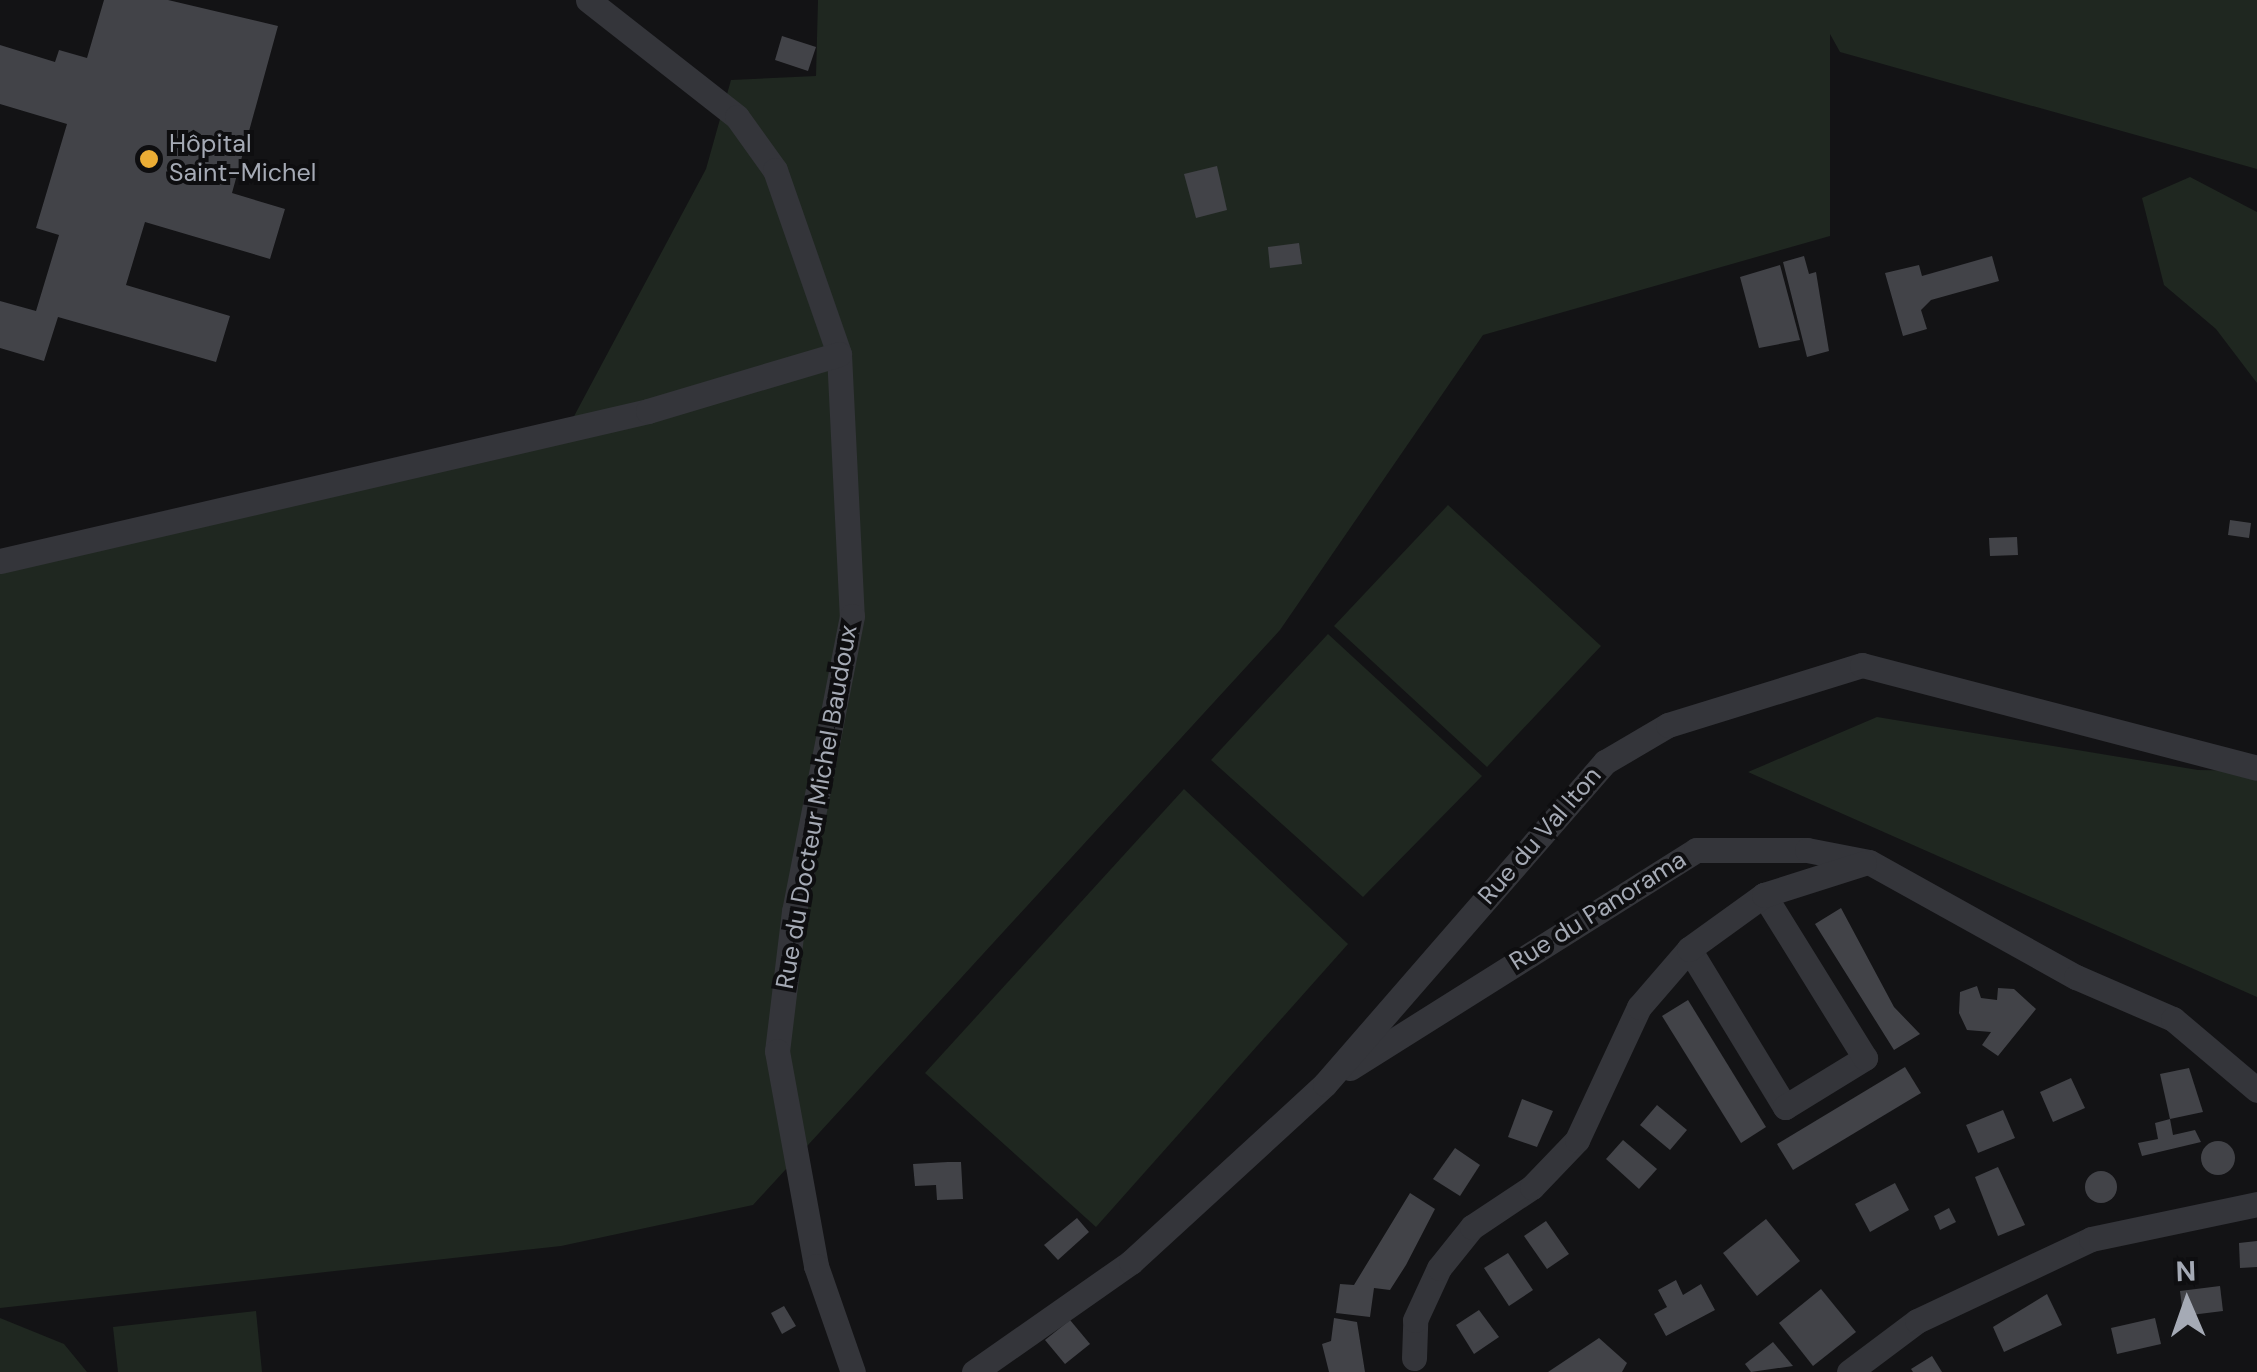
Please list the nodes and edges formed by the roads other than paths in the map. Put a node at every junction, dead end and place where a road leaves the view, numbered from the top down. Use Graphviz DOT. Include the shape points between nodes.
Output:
graph roads {
  1 [pos="588,0"];
  2 [pos="839,354"];
  3 [pos="0,562"];
  4 [pos="2257,768"];
  5 [pos="1869,862"];
  6 [pos="1764,895"];
  7 [pos="1689,949"];
  8 [pos="1325,1084"];
  9 [pos="2257,1090"];
  10 [pos="2257,1204"];
  11 [pos="1414,1358"];
  12 [pos="852,1372"];
  13 [pos="974,1372"];
  14 [pos="1849,1372"];
  1 -- 2 [label="street, Rue du Docteur Michel Baudoux" via="737,117 766,156 794,210"];
  2 -- 3 [label="street" via="648,412"];
  2 -- 12 [label="street, Rue du Docteur Michel Baudoux" via="852,616 794,911 777,1051 816,1266"];
  4 -- 8 [label="street, Rue du Val Iton" via="1862,665 1684,717 1605,762"];
  5 -- 6 [label="street"];
  5 -- 8 [label="street, Rue du Panorama" via="1807,850 1696,850"];
  5 -- 9 [label="street, Rue du Panorama" via="2076,978 2173,1019"];
  6 -- 7 [label="street"];
  6 -- 7 [label="street" via="1864,1058 1785,1106"];
  7 -- 11 [label="street" via="1639,1006 1577,1140 1532,1186 1472,1227 1439,1268 1415,1320"];
  8 -- 13 [label="street, Rue du Val Iton" via="1130,1262"];
  10 -- 14 [label="street" via="2091,1240 1917,1321"];
}
